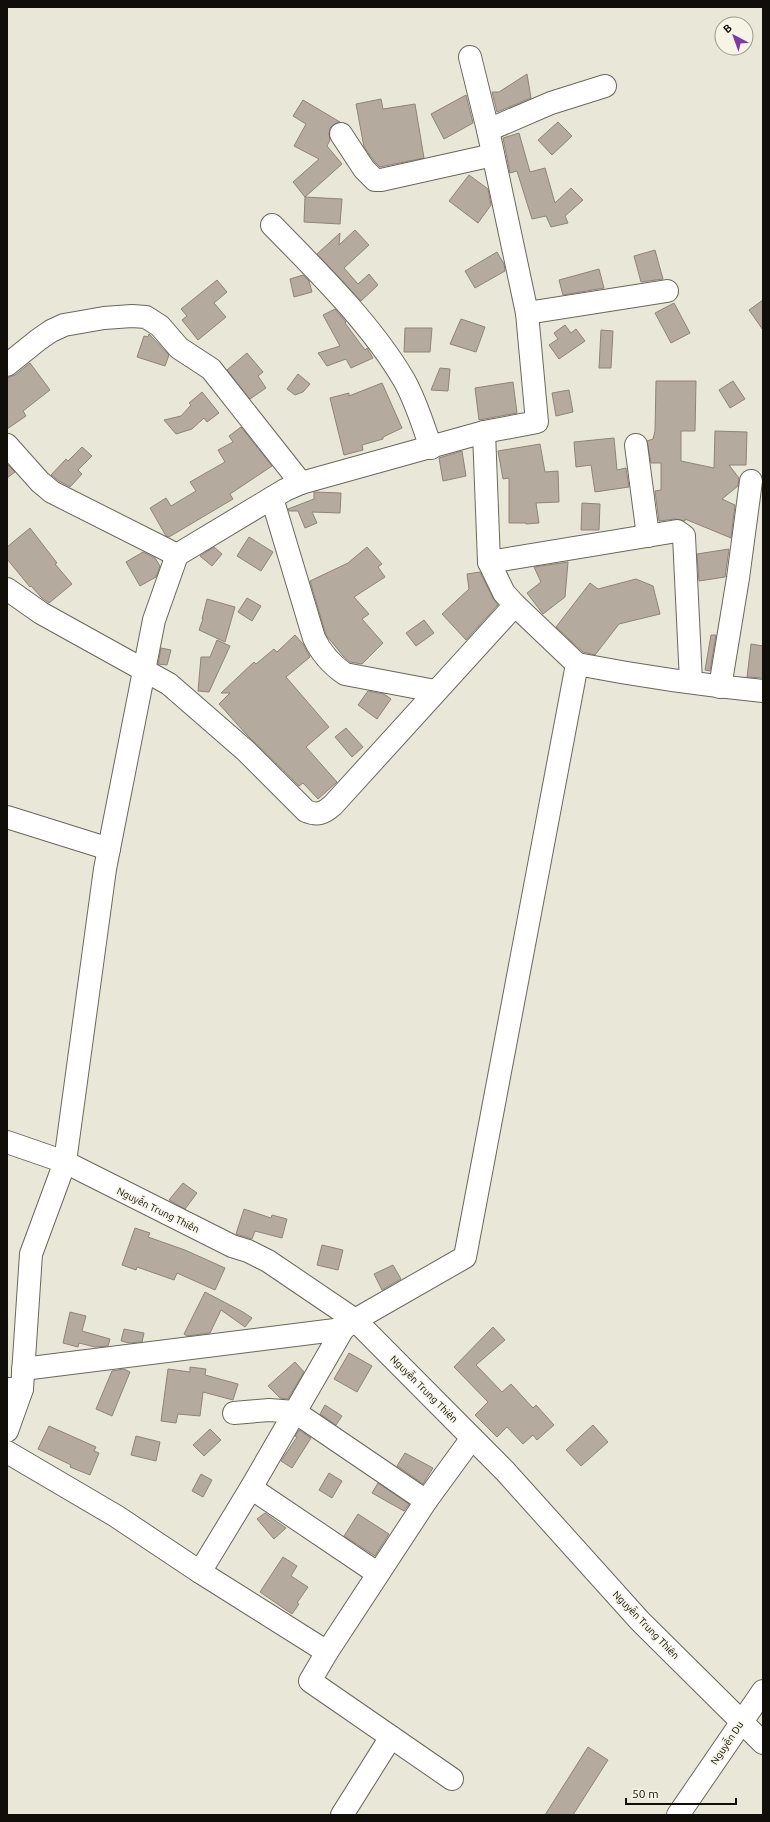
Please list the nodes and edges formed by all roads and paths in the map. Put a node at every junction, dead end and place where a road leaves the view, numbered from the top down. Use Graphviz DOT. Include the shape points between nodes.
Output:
graph roads {
  1 [pos="470,57"];
  2 [pos="605,86"];
  3 [pos="488,130"];
  4 [pos="341,134"];
  5 [pos="493,155"];
  6 [pos="272,225"];
  7 [pos="667,291"];
  8 [pos="527,313"];
  9 [pos="7,365"];
  10 [pos="484,432"];
  11 [pos="7,445"];
  12 [pos="636,445"];
  13 [pos="431,448"];
  14 [pos="751,481"];
  15 [pos="301,483"];
  16 [pos="272,498"];
  17 [pos="648,536"];
  18 [pos="177,555"];
  19 [pos="489,562"];
  20 [pos="7,589"];
  21 [pos="515,605"];
  22 [pos="577,664"];
  23 [pos="145,670"];
  24 [pos="691,682"];
  25 [pos="720,687"];
  26 [pos="435,691"];
  27 [pos="763,691"];
  28 [pos="7,817"];
  29 [pos="109,849"];
  30 [pos="7,1142"];
  31 [pos="65,1162"];
  32 [pos="349,1325"];
  33 [pos="17,1382"];
  34 [pos="295,1412"];
  35 [pos="234,1413"];
  36 [pos="7,1431"];
  37 [pos="472,1438"];
  38 [pos="7,1452"];
  39 [pos="250,1488"];
  40 [pos="426,1500"];
  41 [pos="200,1572"];
  42 [pos="377,1573"];
  43 [pos="327,1652"];
  44 [pos="763,1691"];
  45 [pos="742,1721"];
  46 [pos="391,1737"];
  47 [pos="763,1743"];
  48 [pos="452,1779"];
  49 [pos="342,1815"];
  50 [pos="678,1815"];
  1 -- 3 [label="street"];
  2 -- 3 [label="street" via="551,103"];
  3 -- 5 [label="street"];
  4 -- 5 [label="street" via="375,180"];
  5 -- 8 [label="street"];
  6 -- 13 [label="street" via="352,310 391,360 416,403"];
  7 -- 8 [label="street"];
  8 -- 10 [label="street" via="538,422"];
  9 -- 15 [label="street" via="38,340 64,325 104,318 146,317 160,326 179,348 211,369"];
  10 -- 13 [label="street"];
  10 -- 19 [label="street"];
  11 -- 18 [label="street" via="52,492"];
  12 -- 17 [label="street"];
  13 -- 15 [label="street"];
  14 -- 25 [label="street"];
  15 -- 16 [label="street"];
  16 -- 18 [label="street"];
  16 -- 26 [label="street" via="314,638 326,657 345,674"];
  17 -- 19 [label="street"];
  17 -- 24 [label="street" via="677,531 684,536"];
  18 -- 23 [label="street" via="154,620"];
  19 -- 21 [label="street" via="504,593"];
  20 -- 23 [label="street" via="41,613"];
  21 -- 22 [label="street"];
  21 -- 26 [label="street"];
  22 -- 24 [label="street"];
  22 -- 32 [label="street" via="465,1257"];
  23 -- 26 [label="street" via="175,689 246,751 312,814 327,811 333,805"];
  23 -- 29 [label="street"];
  24 -- 25 [label="street"];
  25 -- 27 [label="street"];
  28 -- 29 [label="street"];
  29 -- 31 [label="street"];
  30 -- 31 [label="street, Nguyễn Trung Thiên"];
  31 -- 32 [label="street, Nguyễn Trung Thiên" via="225,1243 268,1261"];
  31 -- 33 [label="street" via="31,1254"];
  32 -- 33 [label="street"];
  32 -- 34 [label="street"];
  32 -- 37 [label="street, Nguyễn Trung Thiên"];
  33 -- 36 [label="street"];
  34 -- 35 [label="street" via="269,1410"];
  34 -- 39 [label="street"];
  34 -- 40 [label="street"];
  37 -- 40 [label="street"];
  37 -- 45 [label="street, Nguyễn Trung Thiên" via="640,1621"];
  38 -- 41 [label="street" via="116,1516"];
  39 -- 41 [label="street"];
  39 -- 42 [label="street"];
  40 -- 42 [label="street"];
  41 -- 43 [label="street"];
  42 -- 43 [label="street"];
  43 -- 46 [label="street" via="310,1681"];
  44 -- 45 [label="street, Nguyễn Du"];
  45 -- 47 [label="street, Nguyễn Trung Thiên"];
  45 -- 50 [label="street, Nguyễn Du"];
  46 -- 48 [label="street"];
  46 -- 49 [label="street"];
}
